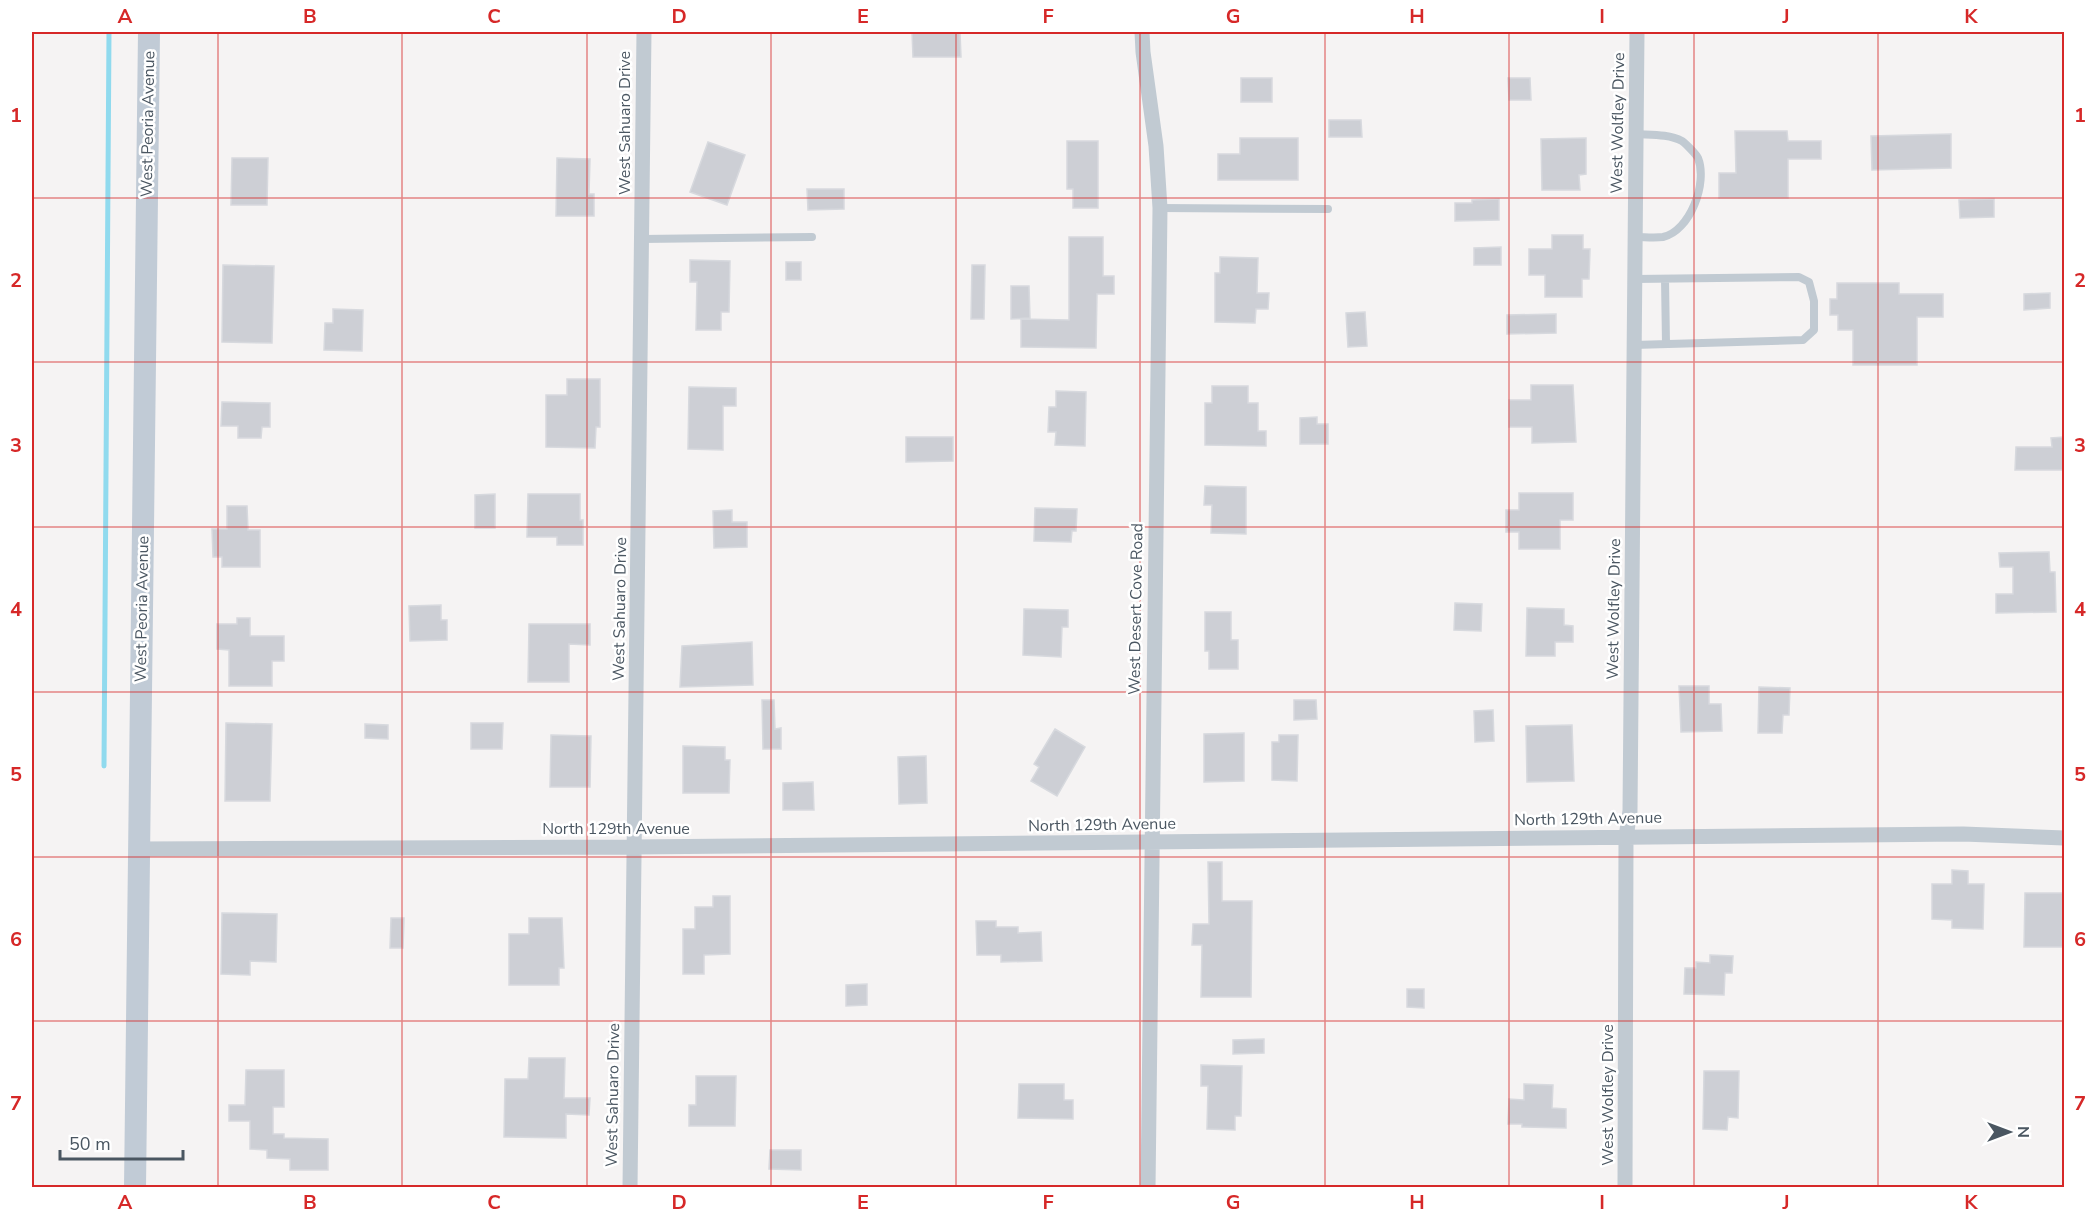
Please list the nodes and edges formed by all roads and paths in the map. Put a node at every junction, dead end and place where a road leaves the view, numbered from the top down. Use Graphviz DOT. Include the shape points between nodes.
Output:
graph roads {
  1 [pos="149,32"];
  2 [pos="644,32"];
  3 [pos="1142,32"];
  4 [pos="1637,32"];
  5 [pos="1636,134"];
  6 [pos="1160,208"];
  7 [pos="1328,209"];
  8 [pos="812,237"];
  9 [pos="1635,237"];
  10 [pos="642,239"];
  11 [pos="1635,279"];
  12 [pos="1665,279"];
  13 [pos="1666,344"];
  14 [pos="1634,345"];
  15 [pos="1626,837"];
  16 [pos="2064,838"];
  17 [pos="1151,842"];
  18 [pos="635,847"];
  19 [pos="139,849"];
  20 [pos="135,1188"];
  21 [pos="630,1188"];
  22 [pos="1148,1188"];
  23 [pos="1625,1188"];
  1 -- 19 [label="main road, West Peoria Avenue"];
  2 -- 10 [label="street, West Sahuaro Drive"];
  3 -- 6 [label="street, West Desert Cove Road"];
  4 -- 5 [label="street, West Wolfley Drive"];
  5 -- 9 [label="street, West Wolfley Drive"];
  5 -- 9 [label="lane" via="1668,136 1682,142 1698,158 1700,178 1695,206 1680,228 1664,237"];
  6 -- 7 [label="lane"];
  6 -- 17 [label="street, West Desert Cove Road"];
  8 -- 10 [label="lane"];
  9 -- 11 [label="street, West Wolfley Drive"];
  10 -- 18 [label="street, West Sahuaro Drive"];
  11 -- 12 [label="lane"];
  11 -- 14 [label="street, West Wolfley Drive"];
  12 -- 13 [label="lane"];
  12 -- 13 [label="lane" via="1799,277 1809,282 1814,301 1814,330 1803,340"];
  13 -- 14 [label="lane"];
  14 -- 15 [label="street, West Wolfley Drive" via="1630,811"];
  15 -- 16 [label="street, North 129th Avenue" via="1963,834"];
  15 -- 17 [label="street, North 129th Avenue"];
  15 -- 23 [label="street, West Wolfley Drive"];
  17 -- 18 [label="street, North 129th Avenue"];
  17 -- 22 [label="street, West Desert Cove Road"];
  18 -- 19 [label="street, North 129th Avenue"];
  18 -- 21 [label="street, West Sahuaro Drive"];
  19 -- 20 [label="main road, West Peoria Avenue"];
}
